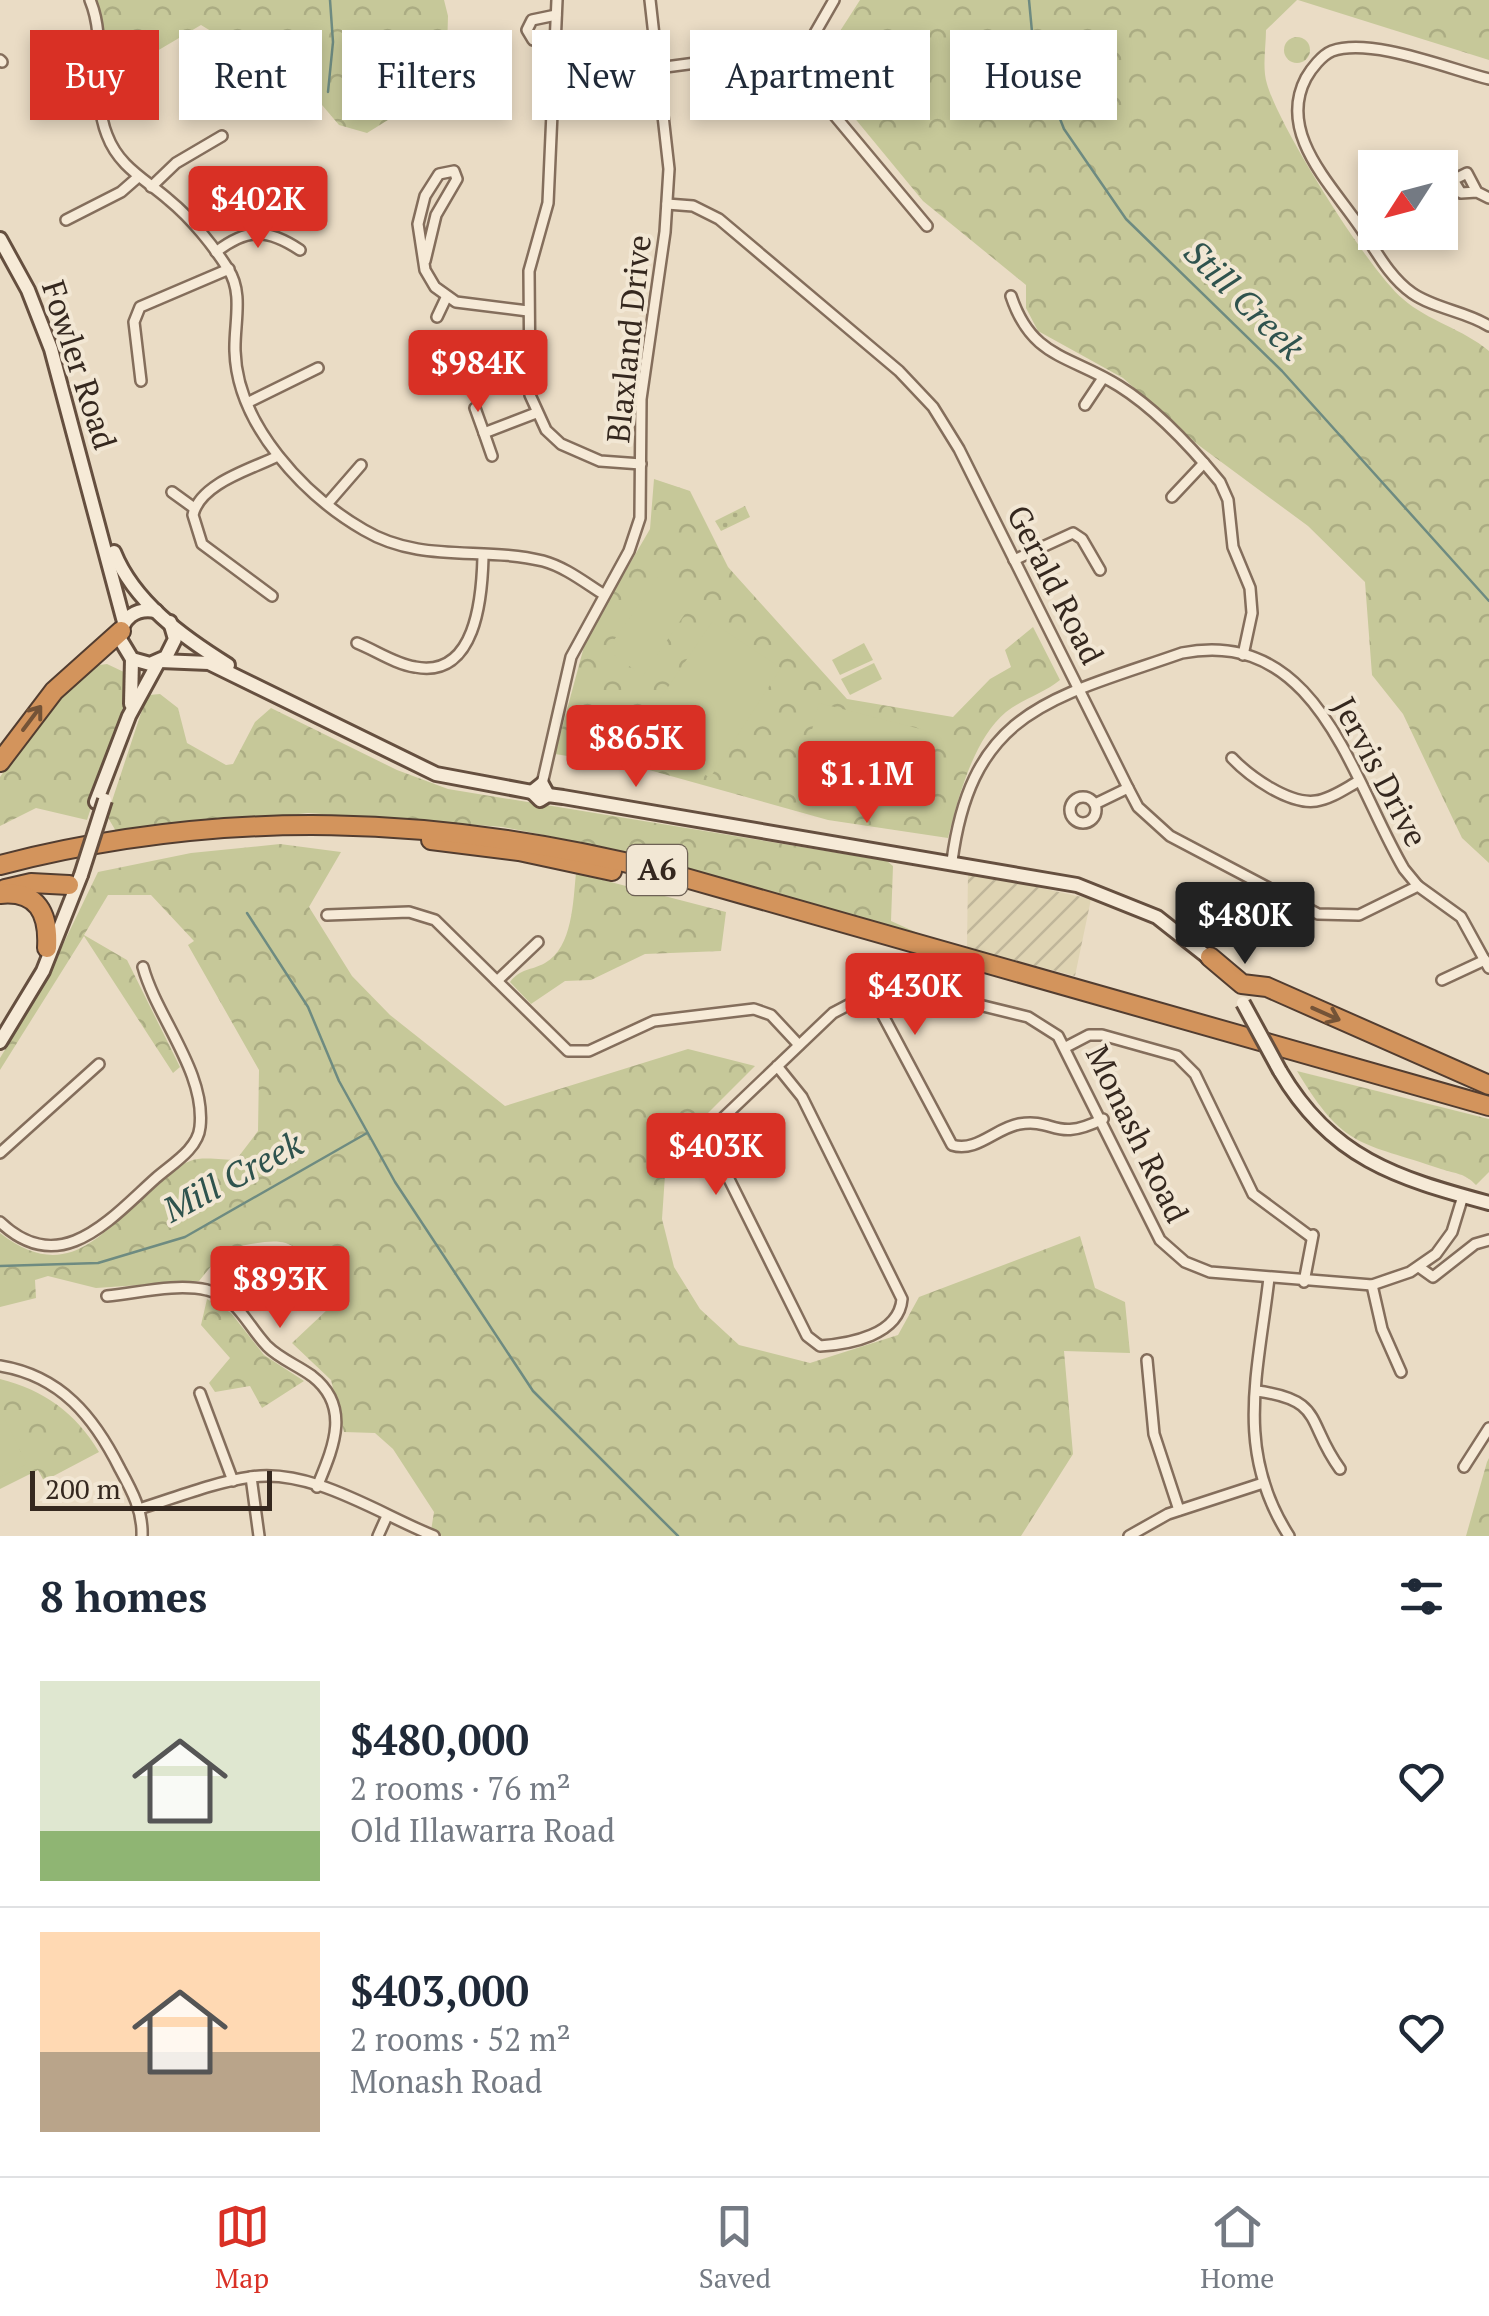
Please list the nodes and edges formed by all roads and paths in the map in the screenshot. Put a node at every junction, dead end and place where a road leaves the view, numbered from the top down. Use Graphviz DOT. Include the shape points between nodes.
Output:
graph roads {
  1 [pos="90,0"];
  2 [pos="557,0"];
  3 [pos="650,0"];
  4 [pos="834,0"];
  5 [pos="556,15"];
  6 [pos="556,30"];
  7 [pos="654,30"];
  8 [pos="817,30"];
  9 [pos="532,38"];
  10 [pos="1489,79"];
  11 [pos="552,120"];
  12 [pos="665,120"];
  13 [pos="838,120"];
  14 [pos="222,136"];
  15 [pos="138,178"];
  16 [pos="152,187"];
  17 [pos="1477,192"];
  18 [pos="1489,198"];
  19 [pos="667,204"];
  20 [pos="66,220"];
  21 [pos="927,226"];
  22 [pos="0,238"];
  23 [pos="300,250"];
  24 [pos="216,252"];
  25 [pos="426,261"];
  26 [pos="228,269"];
  27 [pos="1011,296"];
  28 [pos="446,298"];
  29 [pos="528,311"];
  30 [pos="437,317"];
  31 [pos="1489,326"];
  32 [pos="318,368"];
  33 [pos="1103,378"];
  34 [pos="142,381"];
  35 [pos="248,402"];
  36 [pos="1084,405"];
  37 [pos="475,408"];
  38 [pos="536,413"];
  39 [pos="484,433"];
  40 [pos="278,456"];
  41 [pos="492,456"];
  42 [pos="1204,463"];
  43 [pos="361,464"];
  44 [pos="641,464"];
  45 [pos="172,492"];
  46 [pos="1172,497"];
  47 [pos="328,503"];
  48 [pos="194,508"];
  49 [pos="97,512"];
  50 [pos="483,556"];
  51 [pos="1014,560"];
  52 [pos="1100,570"];
  53 [pos="603,594"];
  54 [pos="272,596"];
  55 [pos="156,610"];
  56 [pos="169,620"];
  57 [pos="122,627"];
  58 [pos="357,642"];
  59 [pos="1242,655"];
  60 [pos="132,659"];
  61 [pos="160,661"];
  62 [pos="1080,691"];
  63 [pos="303,710"];
  64 [pos="129,716"];
  65 [pos="1232,758"];
  66 [pos="0,762"];
  67 [pos="1360,781"];
  68 [pos="1128,788"];
  69 [pos="541,790"];
  70 [pos="1095,804"];
  71 [pos="952,861"];
  72 [pos="0,865"];
  73 [pos="0,874"];
  74 [pos="75,879"];
  75 [pos="1418,886"];
  76 [pos="0,892"];
  77 [pos="327,915"];
  78 [pos="538,942"];
  79 [pos="47,948"];
  80 [pos="1210,957"];
  81 [pos="1487,964"];
  82 [pos="143,967"];
  83 [pos="1442,980"];
  84 [pos="496,981"];
  85 [pos="871,993"];
  86 [pos="18,1012"];
  87 [pos="0,1042"];
  88 [pos="799,1045"];
  89 [pos="1066,1047"];
  90 [pos="99,1064"];
  91 [pos="778,1066"];
  92 [pos="1489,1085"];
  93 [pos="1489,1110"];
  94 [pos="1103,1119"];
  95 [pos="0,1152"];
  96 [pos="1462,1196"];
  97 [pos="1489,1203"];
  98 [pos="0,1222"];
  99 [pos="1489,1240"];
  100 [pos="1418,1267"];
  101 [pos="1269,1278"];
  102 [pos="1304,1282"];
  103 [pos="1372,1285"];
  104 [pos="107,1296"];
  105 [pos="1147,1360"];
  106 [pos="0,1366"];
  107 [pos="1400,1372"];
  108 [pos="1257,1391"];
  109 [pos="200,1393"];
  110 [pos="1489,1428"];
  111 [pos="1464,1467"];
  112 [pos="1340,1469"];
  113 [pos="250,1477"];
  114 [pos="232,1481"];
  115 [pos="1260,1484"];
  116 [pos="317,1486"];
  117 [pos="139,1509"];
  118 [pos="1179,1510"];
  119 [pos="387,1516"];
  120 [pos="142,1536"];
  121 [pos="260,1536"];
  122 [pos="378,1536"];
  123 [pos="434,1536"];
  124 [pos="1129,1536"];
  125 [pos="1289,1536"];
  1 -- 15 [label="street" via="104,125"];
  2 -- 5 [label="street"];
  3 -- 7 [label="street, Blaxland Drive"];
  4 -- 8 [label="street"];
  5 -- 6 [label="street"];
  5 -- 9 [label="street" via="532,20"];
  10 -- 31 [label="street" via="1388,52 1330,51 1309,72 1297,106 1308,152 1388,268 1411,292"];
  11 -- 29 [label="street" via="548,203 532,252"];
  12 -- 19 [label="street, Blaxland Drive"];
  13 -- 21 [label="street"];
  14 -- 16 [label="street" via="176,163"];
  15 -- 16 [label="street"];
  15 -- 20 [label="street"];
  16 -- 24 [label="street"];
  17 -- 18 [label="street"];
  19 -- 44 [label="street, Blaxland Drive" via="644,366"];
  19 -- 51 [label="street, Gerald Road" via="692,206 719,219 917,388 948,428"];
  22 -- 49 [label="street, Fowler Road" via="46,334"];
  23 -- 24 [label="street" via="254,231"];
  24 -- 26 [label="street"];
  25 -- 25 [label="street" via="419,209 439,174 454,171 457,179 436,215"];
  25 -- 28 [label="street" via="434,287"];
  26 -- 34 [label="street" via="140,307 134,322"];
  26 -- 35 [label="street" via="237,296 236,363"];
  27 -- 33 [label="street" via="1034,341"];
  28 -- 29 [label="street"];
  28 -- 30 [label="street"];
  29 -- 38 [label="street" via="528,379"];
  32 -- 35 [label="street"];
  33 -- 36 [label="street"];
  33 -- 42 [label="street" via="1126,390"];
  35 -- 40 [label="street"];
  37 -- 39 [label="street"];
  38 -- 39 [label="street"];
  38 -- 44 [label="street" via="546,430 579,455"];
  39 -- 41 [label="street"];
  40 -- 47 [label="street"];
  40 -- 48 [label="street" via="214,488"];
  42 -- 46 [label="street"];
  42 -- 59 [label="street" via="1225,491 1233,547 1250,588"];
  43 -- 47 [label="street"];
  44 -- 53 [label="street, Blaxland Drive" via="634,541"];
  45 -- 48 [label="street"];
  47 -- 50 [label="street" via="389,542"];
  48 -- 54 [label="street" via="202,544"];
  49 -- 55 [label="street, Fowler Road" via="128,583"];
  49 -- 57 [label="street, Fowler Road"];
  50 -- 53 [label="street" via="552,564"];
  50 -- 58 [label="street" via="478,617 449,660 414,667"];
  51 -- 52 [label="street" via="1073,533"];
  51 -- 62 [label="street, Gerald Road"];
  53 -- 69 [label="street, Blaxland Drive" via="571,657"];
  55 -- 56 [label="street"];
  55 -- 57 [label="street" via="138,611"];
  56 -- 61 [label="street" via="174,645"];
  56 -- 63 [label="street" via="216,658"];
  57 -- 60 [label="street" via="122,647"];
  66 -- 57 [label="highway, one-way" via="54,691"];
  59 -- 62 [label="street, Jervis Drive" via="1182,653"];
  59 -- 67 [label="street, Jervis Drive" via="1290,678 1315,701"];
  60 -- 61 [label="street"];
  60 -- 64 [label="street"];
  61 -- 63 [label="street" via="209,664"];
  61 -- 64 [label="street"];
  62 -- 68 [label="street, Gerald Road"];
  62 -- 71 [label="street, Jervis Drive" via="1028,713 986,753 966,794"];
  63 -- 69 [label="street" via="452,779"];
  64 -- 74 [label="street"];
  65 -- 67 [label="street" via="1245,772 1304,801"];
  67 -- 75 [label="street, Jervis Drive" via="1392,850"];
  68 -- 70 [label="street"];
  68 -- 75 [label="street, Gerald Road" via="1170,836 1318,914 1358,915"];
  69 -- 71 [label="street"];
  71 -- 80 [label="street" via="1077,885 1119,900 1171,926"];
  72 -- 93 [label="highway, A6" via="131,838 261,825 408,826 513,839 661,872"];
  73 -- 93 [label="highway, A6" via="145,845 247,834 360,834 519,851 674,884 1279,1060"];
  74 -- 76 [label="highway"];
  74 -- 79 [label="street"];
  74 -- 86 [label="street" via="55,946"];
  75 -- 81 [label="street, Jervis Drive" via="1461,917"];
  76 -- 79 [label="highway" via="40,905"];
  77 -- 84 [label="street" via="427,916"];
  78 -- 84 [label="street"];
  79 -- 86 [label="street"];
  80 -- 92 [label="highway, one-way" via="1242,984 1268,987"];
  80 -- 96 [label="street, bridge" via="1306,1112 1347,1150"];
  81 -- 83 [label="street"];
  82 -- 98 [label="street" via="193,1083 201,1122 195,1142 80,1240 40,1244"];
  84 -- 88 [label="street" via="557,1045 576,1053 654,1022 754,1009 771,1015"];
  85 -- 88 [label="street, Monash Road" via="840,1008"];
  85 -- 89 [label="street, Monash Road" via="918,990 994,1008 1045,1025"];
  85 -- 94 [label="street" via="957,1148 1019,1124 1069,1132"];
  86 -- 87 [label="street"];
  88 -- 91 [label="street, Monash Road"];
  89 -- 94 [label="street, Monash Road"];
  89 -- 102 [label="street" via="1095,1034 1182,1060 1195,1074 1248,1186 1279,1216 1313,1235"];
  90 -- 95 [label="street"];
  91 -- 91 [label="street, Monash Road" via="724,1117 715,1146 809,1339 829,1346 890,1326 902,1299 802,1097"];
  94 -- 101 [label="street, Monash Road" via="1165,1246 1202,1269"];
  96 -- 97 [label="street"];
  96 -- 100 [label="street, Monash Road" via="1445,1244"];
  99 -- 100 [label="street, Monash Road" via="1433,1278"];
  100 -- 103 [label="street, Monash Road"];
  101 -- 102 [label="street, Monash Road"];
  101 -- 108 [label="street"];
  102 -- 103 [label="street, Monash Road"];
  103 -- 107 [label="street"];
  104 -- 116 [label="street" via="197,1289 234,1303 265,1344 330,1396 337,1438"];
  105 -- 118 [label="street" via="1154,1434"];
  106 -- 117 [label="street" via="45,1381 86,1412"];
  108 -- 112 [label="street" via="1304,1404"];
  108 -- 115 [label="street" via="1253,1444"];
  109 -- 114 [label="street"];
  110 -- 111 [label="street"];
  113 -- 114 [label="street"];
  113 -- 116 [label="street"];
  113 -- 121 [label="street"];
  114 -- 117 [label="street"];
  115 -- 118 [label="street"];
  115 -- 125 [label="street"];
  116 -- 119 [label="street"];
  117 -- 120 [label="street"];
  118 -- 124 [label="street"];
  119 -- 122 [label="street"];
  119 -- 123 [label="street"];
}
